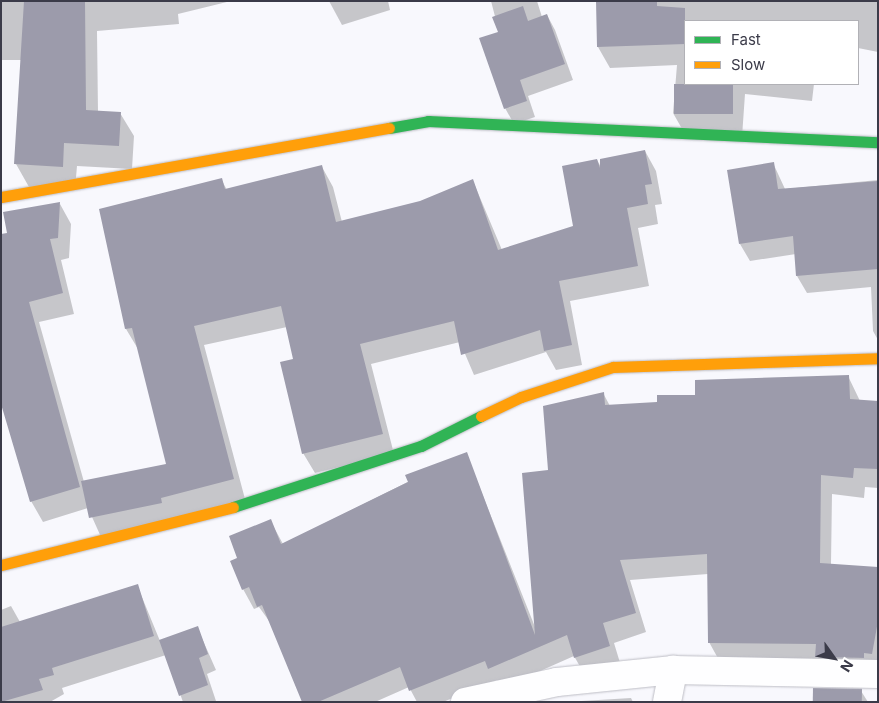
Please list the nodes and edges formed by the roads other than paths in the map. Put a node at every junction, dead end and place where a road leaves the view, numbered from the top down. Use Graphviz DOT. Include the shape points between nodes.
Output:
graph roads {
  1 [pos="878,142"];
  2 [pos="1,197"];
  3 [pos="878,358"];
  4 [pos="1,565"];
  5 [pos="673,670"];
  6 [pos="878,674"];
  7 [pos="465,702"];
  8 [pos="667,702"];
  1 -- 2 [label="street" via="428,121"];
  3 -- 4 [label="street" via="613,367 521,397 421,446 253,501"];
  5 -- 6 [label="street"];
  5 -- 7 [label="street" via="557,682"];
  5 -- 8 [label="street"];
}
